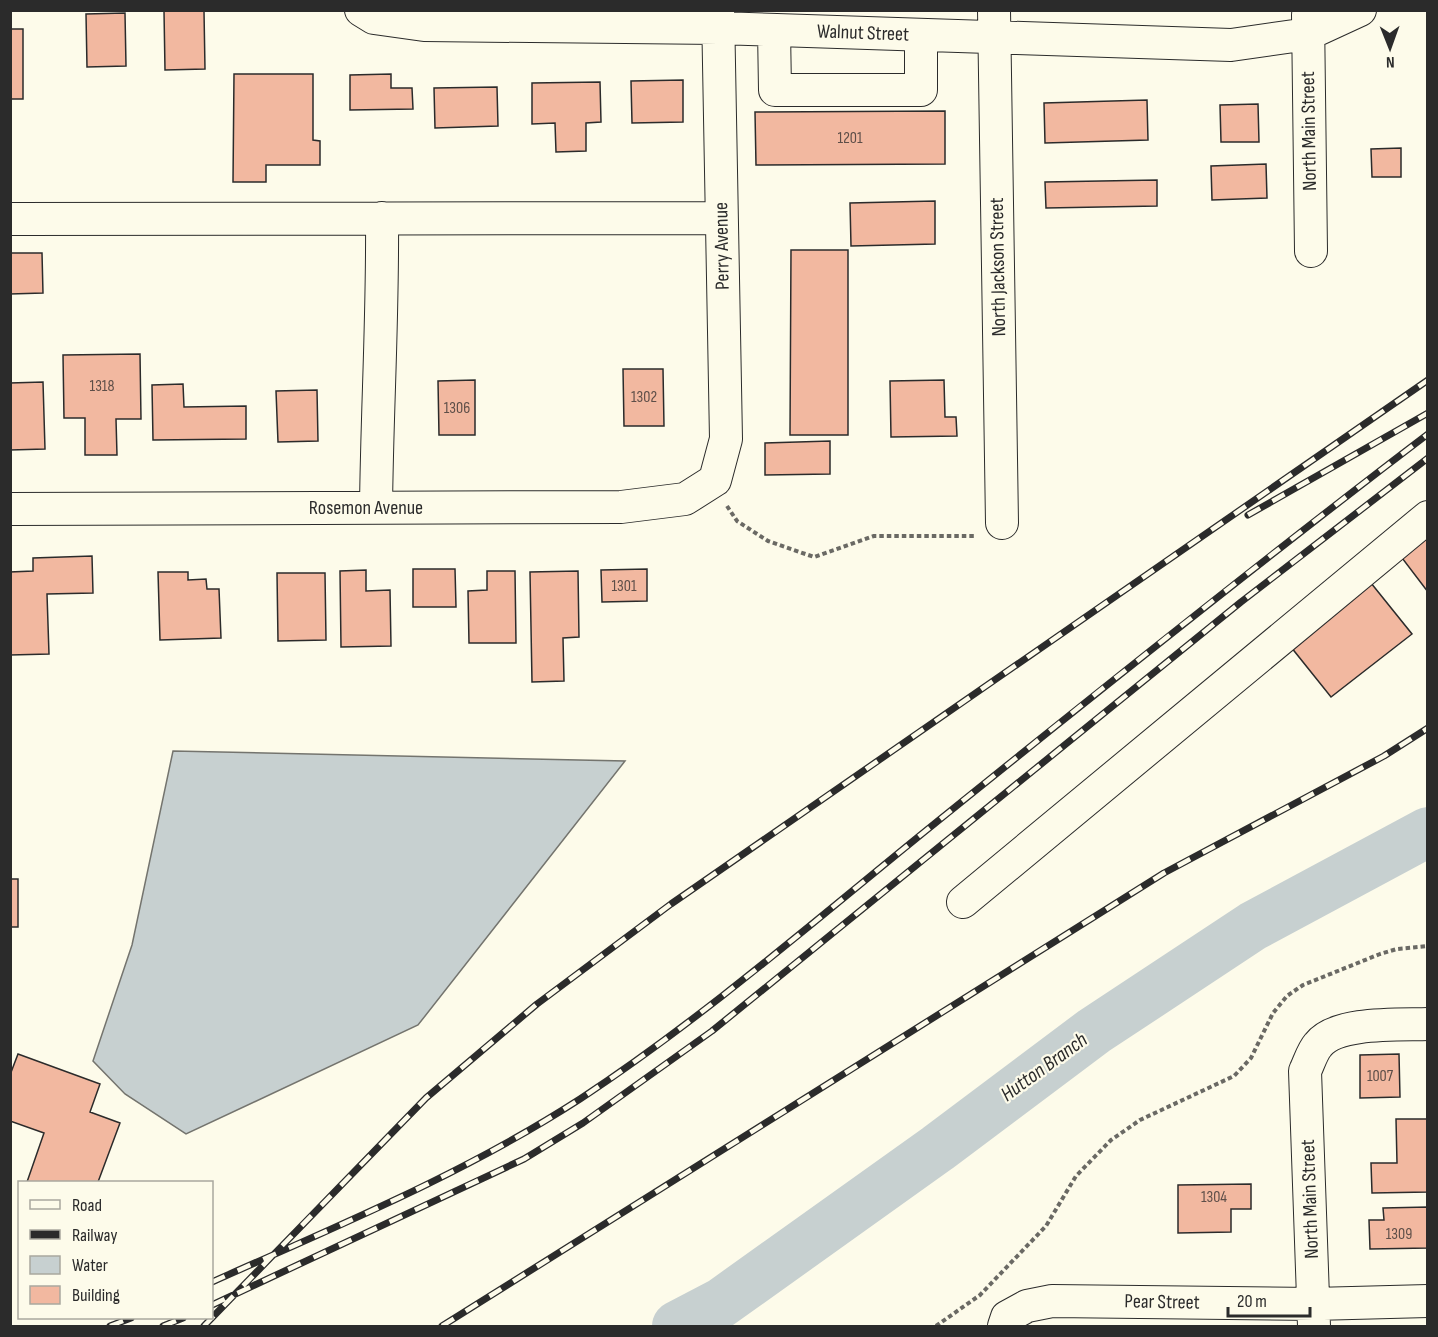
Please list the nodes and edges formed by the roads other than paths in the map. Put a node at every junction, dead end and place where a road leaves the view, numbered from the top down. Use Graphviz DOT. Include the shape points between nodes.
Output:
graph roads {
  1 [pos="361,10"];
  2 [pos="1360,10"];
  3 [pos="403,16"];
  4 [pos="718,19"];
  5 [pos="1308,22"];
  6 [pos="994,24"];
  7 [pos="774,30"];
  8 [pos="921,36"];
  9 [pos="382,218"];
  10 [pos="721,218"];
  11 [pos="10,219"];
  12 [pos="1311,251"];
  13 [pos="713,482"];
  14 [pos="376,508"];
  15 [pos="10,509"];
  16 [pos="1428,517"];
  17 [pos="1002,523"];
  18 [pos="963,902"];
  19 [pos="1428,1024"];
  20 [pos="1428,1301"];
  21 [pos="1314,1315"];
  22 [pos="1005,1322"];
  1 -- 3 [label="street, Walnut Street" via="374,18"];
  2 -- 5 [label="street, Walnut Street"];
  3 -- 4 [label="street, Walnut Street" via="424,25"];
  4 -- 7 [label="street, Walnut Street"];
  4 -- 10 [label="street, Perry Avenue"];
  5 -- 6 [label="street, Walnut Street" via="1231,45"];
  5 -- 12 [label="street, North Main Street"];
  6 -- 8 [label="street, Walnut Street"];
  6 -- 17 [label="street, North Jackson Street"];
  7 -- 8 [label="street, Walnut Street"];
  7 -- 8 [label="street" via="776,90 921,90"];
  9 -- 10 [label="street"];
  9 -- 11 [label="street"];
  9 -- 14 [label="street"];
  10 -- 13 [label="street, Perry Avenue" via="726,439"];
  13 -- 14 [label="street, Rosemon Avenue" via="685,499 621,507"];
  14 -- 15 [label="street, Rosemon Avenue"];
  16 -- 18 [label="street"];
  19 -- 21 [label="street, North Main Street" via="1372,1025 1339,1032 1318,1044 1305,1071"];
  20 -- 21 [label="street, Pear Street"];
  21 -- 22 [label="street, Pear Street" via="1052,1302 1027,1306"];
}
